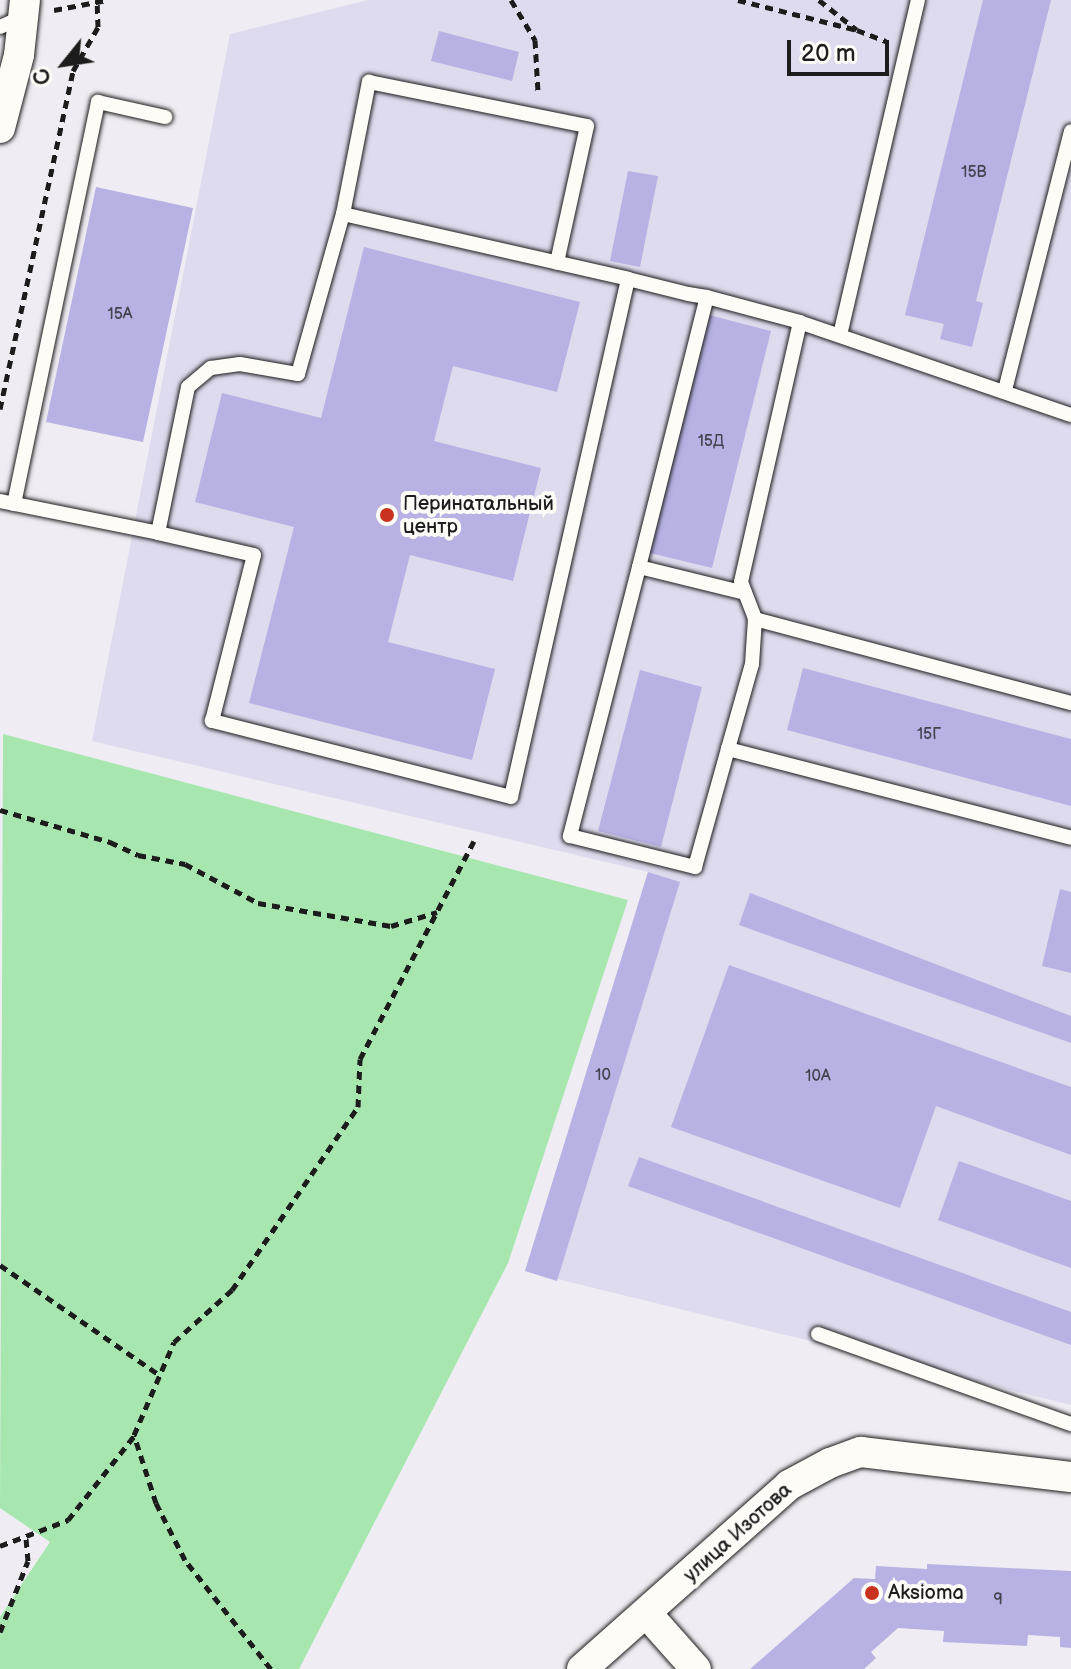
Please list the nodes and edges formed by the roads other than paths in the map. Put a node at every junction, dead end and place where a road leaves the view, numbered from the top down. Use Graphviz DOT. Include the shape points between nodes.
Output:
graph roads {
  1 [pos="918,0"];
  2 [pos="17,14"];
  3 [pos="165,117"];
  4 [pos="0,128"];
  5 [pos="1071,131"];
  6 [pos="343,214"];
  7 [pos="557,263"];
  8 [pos="628,279"];
  9 [pos="707,297"];
  10 [pos="800,322"];
  11 [pos="840,335"];
  12 [pos="1005,390"];
  13 [pos="1071,415"];
  14 [pos="7,502"];
  15 [pos="158,533"];
  16 [pos="639,567"];
  17 [pos="745,593"];
  18 [pos="755,619"];
  19 [pos="1071,703"];
  20 [pos="728,749"];
  21 [pos="1071,838"];
  22 [pos="818,1334"];
  23 [pos="1071,1424"];
  24 [pos="1071,1477"];
  25 [pos="648,1615"];
  26 [pos="582,1669"];
  27 [pos="696,1669"];
  1 -- 11 [label="lane"];
  2 -- 4 [label="street"];
  3 -- 14 [label="lane" via="98,102"];
  5 -- 12 [label="lane"];
  6 -- 7 [label="lane"];
  6 -- 7 [label="lane" via="369,82 587,126"];
  6 -- 15 [label="lane" via="298,374 240,364 211,368 188,387"];
  7 -- 8 [label="lane"];
  8 -- 9 [label="lane"];
  8 -- 15 [label="lane" via="511,797 212,721 254,555"];
  9 -- 10 [label="lane"];
  9 -- 16 [label="lane"];
  10 -- 11 [label="lane"];
  10 -- 17 [label="lane" via="741,582"];
  11 -- 12 [label="lane"];
  12 -- 13 [label="lane"];
  14 -- 15 [label="lane"];
  16 -- 17 [label="lane"];
  16 -- 20 [label="lane" via="570,836 695,867"];
  17 -- 18 [label="lane"];
  18 -- 19 [label="lane"];
  18 -- 20 [label="lane" via="752,664"];
  20 -- 21 [label="lane"];
  22 -- 23 [label="lane"];
  24 -- 25 [label="street, улица Изотова" via="861,1452 789,1485"];
  25 -- 26 [label="street, улица Изотова"];
  25 -- 27 [label="street"];
}
